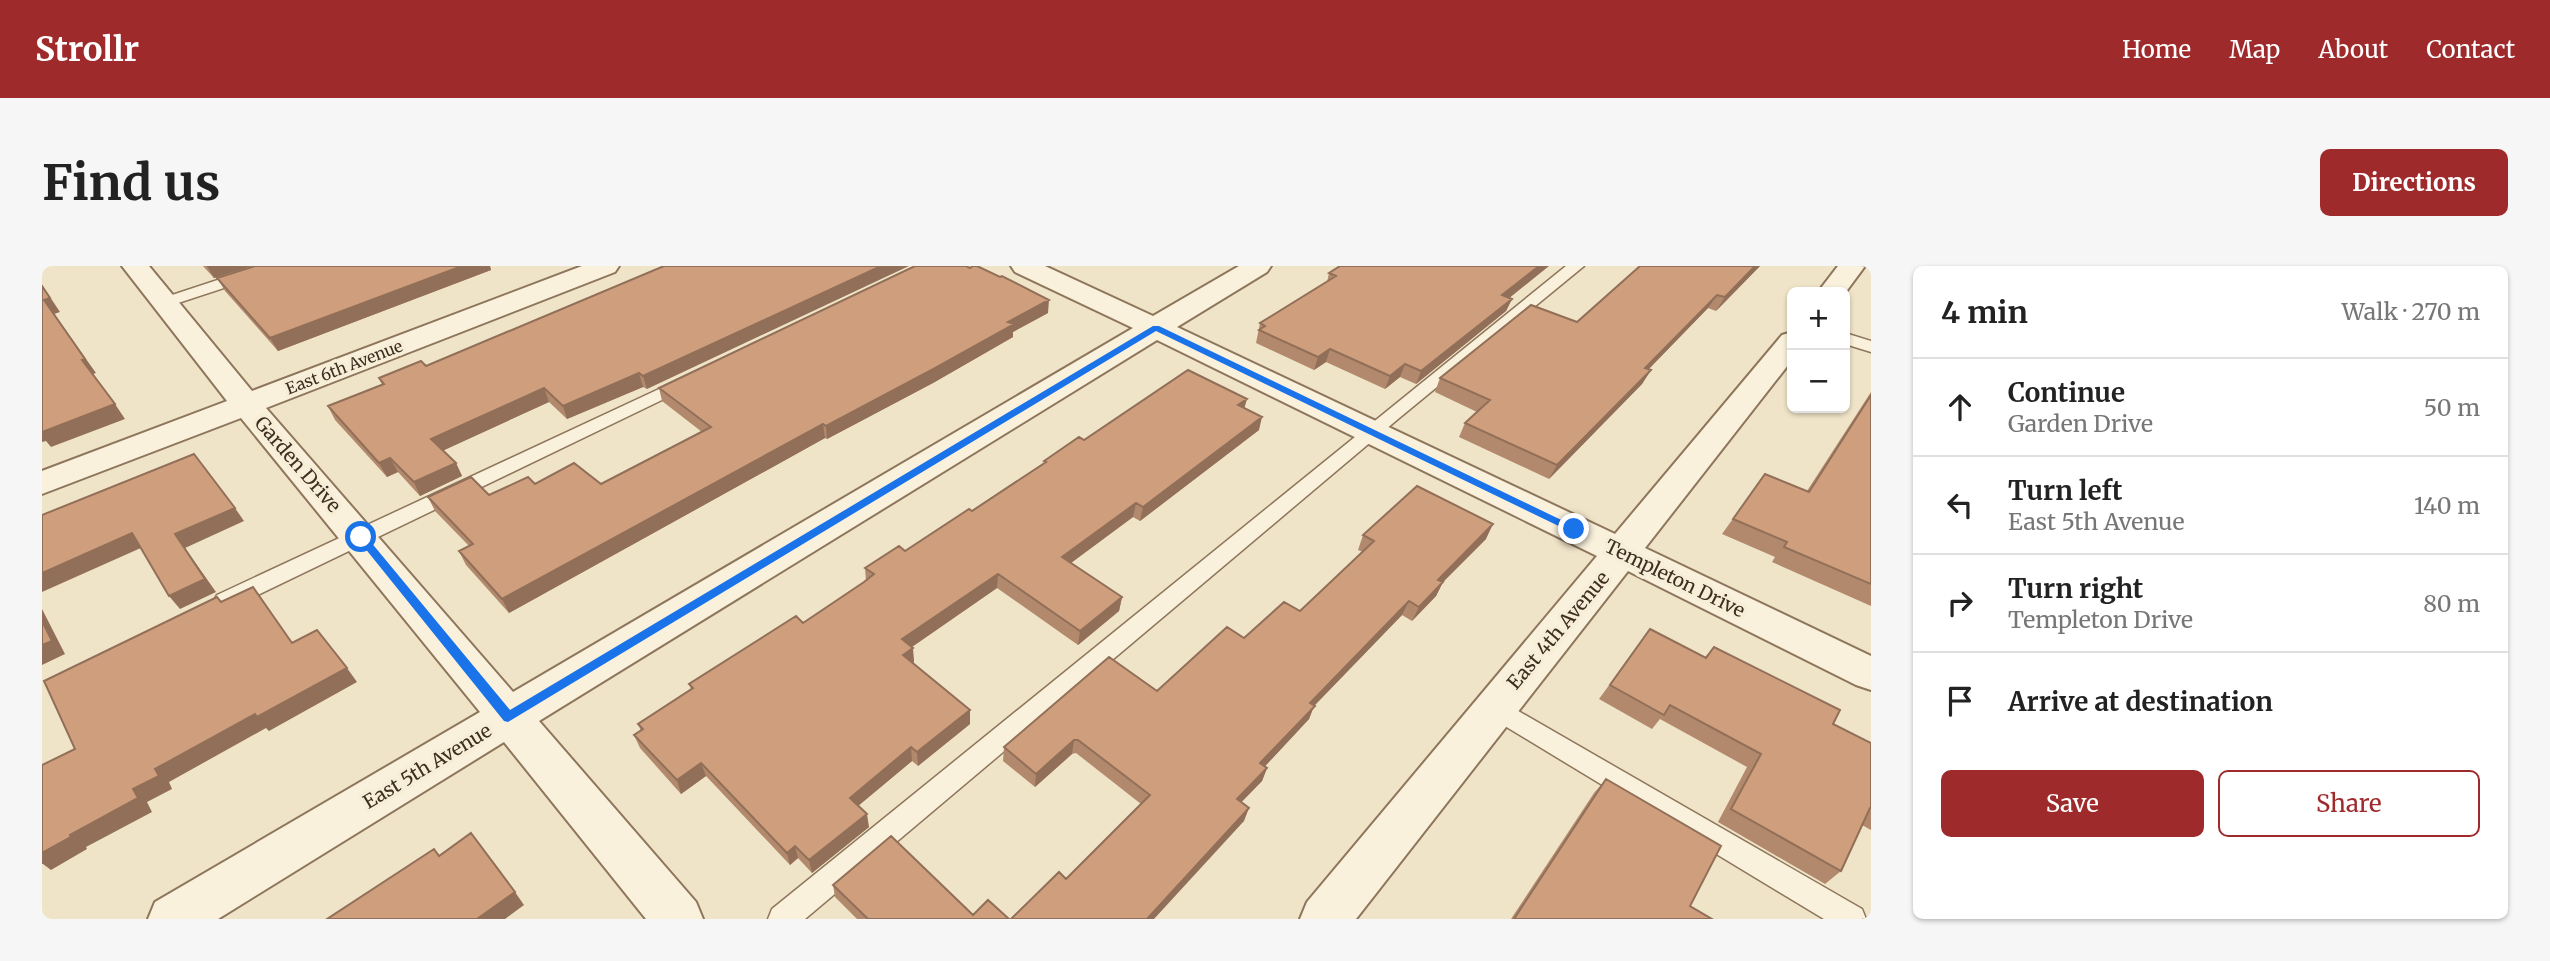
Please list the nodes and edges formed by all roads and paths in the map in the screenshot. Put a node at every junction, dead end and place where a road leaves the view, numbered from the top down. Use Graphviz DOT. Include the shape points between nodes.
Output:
graph roads {
  1 [pos="135,266"];
  2 [pos="276,266"];
  3 [pos="606,266"];
  4 [pos="1024,266"];
  5 [pos="1258,266"];
  6 [pos="1576,266"];
  7 [pos="1852,266"];
  8 [pos="1835,287"];
  9 [pos="166,302"];
  10 [pos="1156,328"];
  11 [pos="1850,340"];
  12 [pos="1787,347"];
  13 [pos="1871,347"];
  14 [pos="705,373"];
  15 [pos="247,405"];
  16 [pos="1373,431"];
  17 [pos="42,483"];
  18 [pos="361,537"];
  19 [pos="1623,553"];
  20 [pos="201,612"];
  21 [pos="1871,674"];
  22 [pos="1494,707"];
  23 [pos="508,717"];
  24 [pos="173,919"];
  25 [pos="678,919"];
  26 [pos="783,919"];
  27 [pos="1325,919"];
  28 [pos="1851,919"];
  1 -- 9 [label="street, Garden Drive"];
  2 -- 9 [label="lane"];
  3 -- 15 [label="street, East 6th Avenue"];
  4 -- 10 [label="street, Templeton Drive"];
  5 -- 10 [label="street, East 5th Avenue"];
  6 -- 16 [label="lane"];
  7 -- 8 [label="street"];
  9 -- 15 [label="street, Garden Drive"];
  10 -- 16 [label="street, Templeton Drive"];
  10 -- 23 [label="street, East 5th Avenue"];
  11 -- 13 [label="lane"];
  12 -- 19 [label="street, East 4th Avenue"];
  14 -- 18 [label="lane"];
  15 -- 17 [label="street, East 6th Avenue"];
  15 -- 18 [label="street, Garden Drive"];
  16 -- 19 [label="street, Templeton Drive"];
  16 -- 26 [label="lane"];
  18 -- 20 [label="lane"];
  18 -- 23 [label="street, Garden Drive"];
  19 -- 21 [label="street, Templeton Drive"];
  19 -- 22 [label="street, East 4th Avenue"];
  22 -- 27 [label="street, East 4th Avenue"];
  22 -- 28 [label="lane"];
  23 -- 24 [label="street, East 5th Avenue"];
  23 -- 25 [label="street, Garden Drive"];
}
